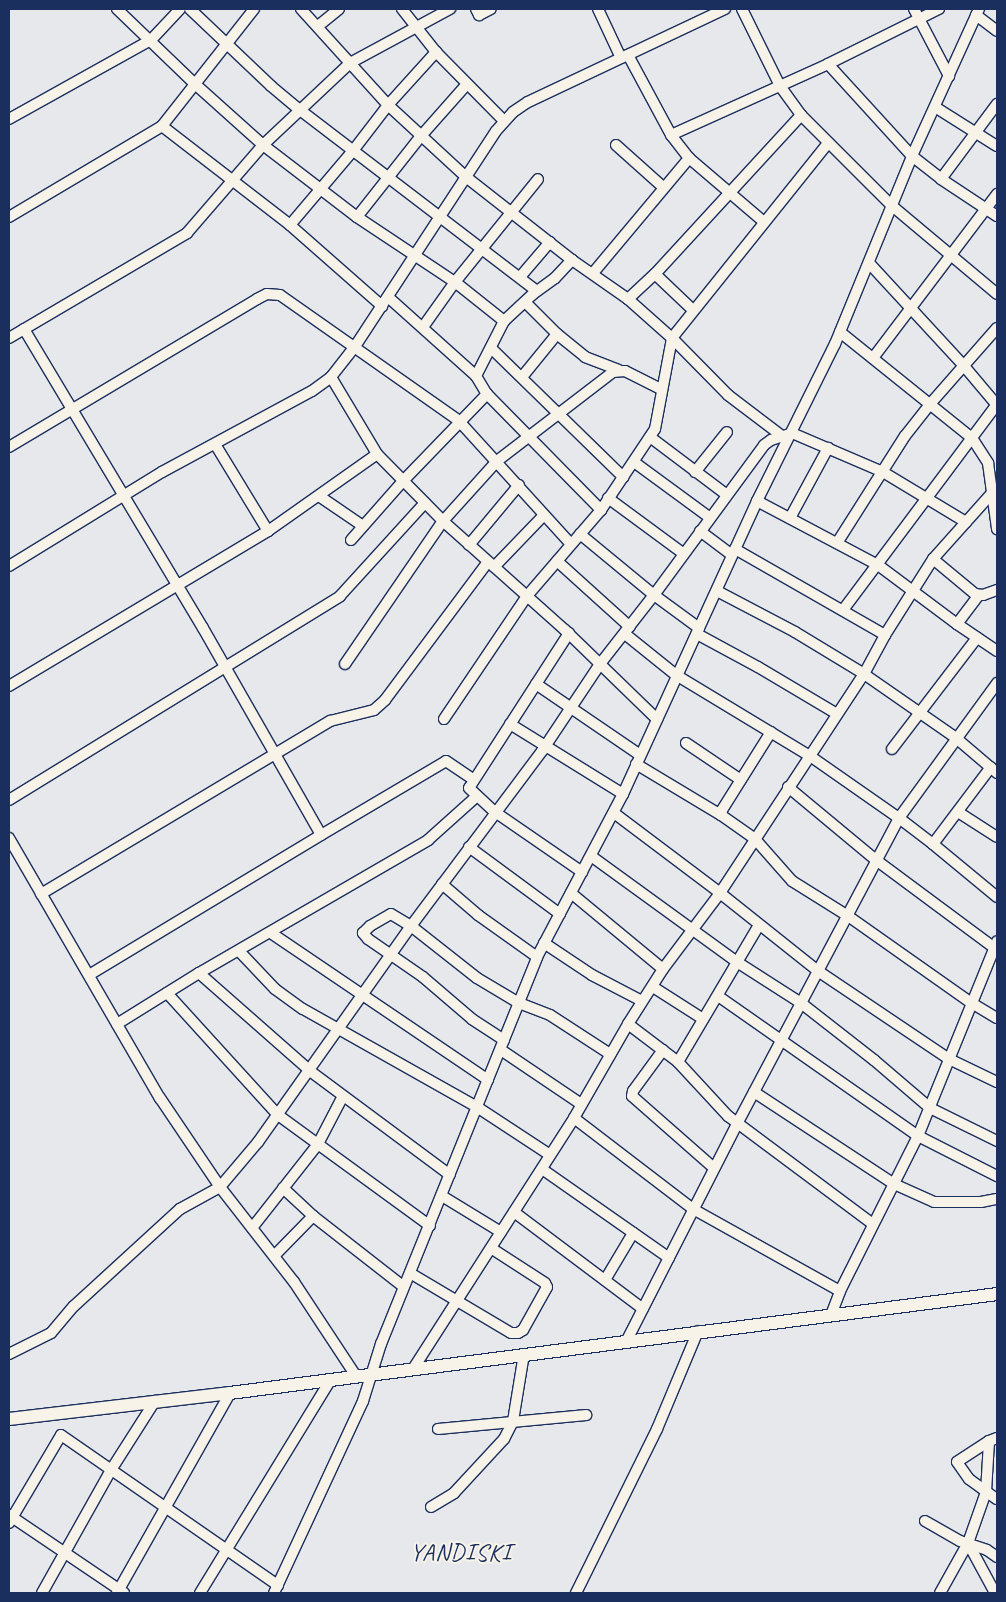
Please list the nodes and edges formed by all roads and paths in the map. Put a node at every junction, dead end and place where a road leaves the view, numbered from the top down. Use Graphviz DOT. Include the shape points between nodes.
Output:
graph roads {
  1 [pos="117,9"];
  2 [pos="180,9"];
  3 [pos="190,9"];
  4 [pos="254,9"];
  5 [pos="301,9"];
  6 [pos="339,9"];
  7 [pos="402,9"];
  8 [pos="450,9"];
  9 [pos="476,9"];
  10 [pos="491,9"];
  11 [pos="598,9"];
  12 [pos="725,9"];
  13 [pos="742,9"];
  14 [pos="939,9"];
  15 [pos="977,12"];
  16 [pos="917,13"];
  17 [pos="318,26"];
  18 [pos="417,28"];
  19 [pos="997,31"];
  20 [pos="151,40"];
  21 [pos="227,44"];
  22 [pos="436,52"];
  23 [pos="625,56"];
  24 [pos="350,63"];
  25 [pos="828,64"];
  26 [pos="949,76"];
  27 [pos="195,84"];
  28 [pos="467,84"];
  29 [pos="780,86"];
  30 [pos="997,104"];
  31 [pos="388,105"];
  32 [pos="934,107"];
  33 [pos="300,110"];
  34 [pos="801,115"];
  35 [pos="9,118"];
  36 [pos="504,121"];
  37 [pos="162,126"];
  38 [pos="976,132"];
  39 [pos="671,135"];
  40 [pos="421,136"];
  41 [pos="828,143"];
  42 [pos="616,144"];
  43 [pos="263,145"];
  44 [pos="997,146"];
  45 [pos="352,152"];
  46 [pos="912,156"];
  47 [pos="689,158"];
  48 [pos="466,177"];
  49 [pos="388,179"];
  50 [pos="538,179"];
  51 [pos="941,179"];
  52 [pos="232,182"];
  53 [pos="663,187"];
  54 [pos="321,188"];
  55 [pos="728,192"];
  56 [pos="997,194"];
  57 [pos="891,205"];
  58 [pos="987,208"];
  59 [pos="512,212"];
  60 [pos="441,216"];
  61 [pos="997,216"];
  62 [pos="9,218"];
  63 [pos="357,218"];
  64 [pos="764,222"];
  65 [pos="290,225"];
  66 [pos="550,242"];
  67 [pos="482,248"];
  68 [pos="416,254"];
  69 [pos="951,256"];
  70 [pos="572,260"];
  71 [pos="868,263"];
  72 [pos="592,273"];
  73 [pos="654,274"];
  74 [pos="520,278"];
  75 [pos="456,282"];
  76 [pos="536,291"];
  77 [pos="997,294"];
  78 [pos="628,298"];
  79 [pos="385,301"];
  80 [pos="524,302"];
  81 [pos="693,310"];
  82 [pos="911,310"];
  83 [pos="504,321"];
  84 [pos="422,327"];
  85 [pos="997,328"];
  86 [pos="24,329"];
  87 [pos="840,332"];
  88 [pos="557,334"];
  89 [pos="9,338"];
  90 [pos="672,338"];
  91 [pos="354,348"];
  92 [pos="490,348"];
  93 [pos="873,358"];
  94 [pos="964,366"];
  95 [pos="619,370"];
  96 [pos="476,376"];
  97 [pos="331,377"];
  98 [pos="522,377"];
  99 [pos="661,389"];
  100 [pos="487,394"];
  101 [pos="931,403"];
  102 [pos="997,404"];
  103 [pos="72,409"];
  104 [pos="559,414"];
  105 [pos="459,421"];
  106 [pos="727,432"];
  107 [pos="787,434"];
  108 [pos="528,436"];
  109 [pos="650,437"];
  110 [pos="972,438"];
  111 [pos="215,444"];
  112 [pos="9,447"];
  113 [pos="828,448"];
  114 [pos="376,454"];
  115 [pos="497,461"];
  116 [pos="634,462"];
  117 [pos="695,472"];
  118 [pos="884,472"];
  119 [pos="624,477"];
  120 [pos="403,480"];
  121 [pos="518,485"];
  122 [pos="995,492"];
  123 [pos="727,495"];
  124 [pos="123,496"];
  125 [pos="319,496"];
  126 [pos="927,497"];
  127 [pos="608,498"];
  128 [pos="757,501"];
  129 [pos="425,502"];
  130 [pos="601,510"];
  131 [pos="544,515"];
  132 [pos="710,517"];
  133 [pos="790,518"];
  134 [pos="443,521"];
  135 [pos="966,522"];
  136 [pos="363,526"];
  137 [pos="997,529"];
  138 [pos="268,531"];
  139 [pos="700,531"];
  140 [pos="580,534"];
  141 [pos="351,540"];
  142 [pos="837,543"];
  143 [pos="571,544"];
  144 [pos="469,545"];
  145 [pos="734,552"];
  146 [pos="684,554"];
  147 [pos="933,559"];
  148 [pos="557,561"];
  149 [pos="491,564"];
  150 [pos="878,565"];
  151 [pos="9,566"];
  152 [pos="176,584"];
  153 [pos="997,590"];
  154 [pos="717,591"];
  155 [pos="913,592"];
  156 [pos="654,595"];
  157 [pos="979,595"];
  158 [pos="527,596"];
  159 [pos="843,610"];
  160 [pos="957,624"];
  161 [pos="627,630"];
  162 [pos="698,631"];
  163 [pos="569,634"];
  164 [pos="885,635"];
  165 [pos="978,638"];
  166 [pos="997,651"];
  167 [pos="344,664"];
  168 [pos="600,664"];
  169 [pos="223,667"];
  170 [pos="864,674"];
  171 [pos="676,675"];
  172 [pos="536,684"];
  173 [pos="997,684"];
  174 [pos="9,686"];
  175 [pos="572,706"];
  176 [pos="920,713"];
  177 [pos="837,714"];
  178 [pos="444,719"];
  179 [pos="657,719"];
  180 [pos="510,724"];
  181 [pos="771,732"];
  182 [pos="956,738"];
  183 [pos="686,743"];
  184 [pos="546,744"];
  185 [pos="892,749"];
  186 [pos="274,755"];
  187 [pos="810,756"];
  188 [pos="638,759"];
  189 [pos="994,770"];
  190 [pos="473,779"];
  191 [pos="741,780"];
  192 [pos="788,787"];
  193 [pos="624,794"];
  194 [pos="476,797"];
  195 [pos="9,800"];
  196 [pos="496,812"];
  197 [pos="958,812"];
  198 [pos="614,813"];
  199 [pos="721,815"];
  200 [pos="899,818"];
  201 [pos="321,834"];
  202 [pos="997,837"];
  203 [pos="9,838"];
  204 [pos="754,839"];
  205 [pos="933,844"];
  206 [pos="469,847"];
  207 [pos="591,856"];
  208 [pos="876,860"];
  209 [pos="582,872"];
  210 [pos="442,884"];
  211 [pos="571,893"];
  212 [pos="720,893"];
  213 [pos="41,894"];
  214 [pos="997,897"];
  215 [pos="560,914"];
  216 [pos="848,916"];
  217 [pos="759,925"];
  218 [pos="411,926"];
  219 [pos="691,930"];
  220 [pos="271,933"];
  221 [pos="544,943"];
  222 [pos="996,946"];
  223 [pos="239,951"];
  224 [pos="392,954"];
  225 [pos="537,957"];
  226 [pos="737,962"];
  227 [pos="663,969"];
  228 [pos="818,971"];
  229 [pos="199,973"];
  230 [pos="89,975"];
  231 [pos="653,987"];
  232 [pos="167,993"];
  233 [pos="362,996"];
  234 [pos="718,996"];
  235 [pos="642,1002"];
  236 [pos="970,1002"];
  237 [pos="519,1003"];
  238 [pos="801,1004"];
  239 [pos="997,1018"];
  240 [pos="703,1019"];
  241 [pos="117,1024"];
  242 [pos="628,1024"];
  243 [pos="339,1029"];
  244 [pos="780,1042"];
  245 [pos="503,1045"];
  246 [pos="663,1050"];
  247 [pos="610,1054"];
  248 [pos="949,1059"];
  249 [pos="678,1062"];
  250 [pos="310,1071"];
  251 [pos="488,1080"];
  252 [pos="997,1082"];
  253 [pos="754,1092"];
  254 [pos="343,1096"];
  255 [pos="581,1104"];
  256 [pos="477,1107"];
  257 [pos="930,1108"];
  258 [pos="278,1115"];
  259 [pos="574,1118"];
  260 [pos="737,1124"];
  261 [pos="918,1136"];
  262 [pos="997,1141"];
  263 [pos="318,1144"];
  264 [pos="550,1155"];
  265 [pos="714,1168"];
  266 [pos="542,1169"];
  267 [pos="450,1175"];
  268 [pos="997,1176"];
  269 [pos="894,1184"];
  270 [pos="220,1187"];
  271 [pos="283,1188"];
  272 [pos="442,1196"];
  273 [pos="997,1199"];
  274 [pos="693,1210"];
  275 [pos="514,1212"];
  276 [pos="313,1216"];
  277 [pos="874,1224"];
  278 [pos="430,1226"];
  279 [pos="252,1228"];
  280 [pos="501,1232"];
  281 [pos="633,1233"];
  282 [pos="491,1248"];
  283 [pos="274,1256"];
  284 [pos="668,1258"];
  285 [pos="410,1273"];
  286 [pos="605,1280"];
  287 [pos="404,1287"];
  288 [pos="840,1291"];
  289 [pos="997,1294"];
  290 [pos="457,1301"];
  291 [pos="643,1309"];
  292 [pos="831,1315"];
  293 [pos="698,1332"];
  294 [pos="627,1340"];
  295 [pos="9,1354"];
  296 [pos="524,1354"];
  297 [pos="413,1368"];
  298 [pos="372,1374"];
  299 [pos="356,1376"];
  300 [pos="331,1379"];
  301 [pos="230,1393"];
  302 [pos="155,1401"];
  303 [pos="586,1415"];
  304 [pos="9,1419"];
  305 [pos="513,1421"];
  306 [pos="438,1430"];
  307 [pos="993,1439"];
  308 [pos="110,1470"];
  309 [pos="986,1492"];
  310 [pos="997,1499"];
  311 [pos="430,1507"];
  312 [pos="166,1509"];
  313 [pos="10,1519"];
  314 [pos="925,1521"];
  315 [pos="968,1543"];
  316 [pos="228,1550"];
  317 [pos="65,1554"];
  318 [pos="997,1557"];
  319 [pos="276,1589"];
  320 [pos="120,1592"];
  321 [pos="42,1593"];
  322 [pos="200,1593"];
  323 [pos="576,1593"];
  324 [pos="940,1593"];
  325 [pos="995,1593"];
  1 -- 20 [label="street"];
  2 -- 20 [label="street"];
  3 -- 21 [label="street"];
  4 -- 21 [label="street"];
  5 -- 17 [label="street"];
  6 -- 17 [label="street"];
  7 -- 18 [label="street"];
  8 -- 18 [label="street"];
  9 -- 10 [label="street" via="479,15"];
  11 -- 23 [label="street"];
  12 -- 23 [label="street"];
  13 -- 29 [label="street"];
  14 -- 16 [label="street"];
  15 -- 19 [label="street"];
  15 -- 26 [label="street"];
  16 -- 25 [label="street"];
  16 -- 26 [label="street"];
  17 -- 24 [label="street"];
  18 -- 22 [label="street"];
  18 -- 24 [label="street"];
  20 -- 27 [label="street"];
  20 -- 35 [label="street"];
  21 -- 27 [label="street"];
  21 -- 33 [label="street"];
  22 -- 28 [label="street"];
  22 -- 31 [label="street"];
  23 -- 36 [label="street" via="528,102"];
  23 -- 39 [label="street"];
  24 -- 31 [label="street"];
  24 -- 33 [label="street"];
  25 -- 29 [label="street"];
  25 -- 46 [label="street"];
  26 -- 32 [label="street"];
  27 -- 37 [label="street"];
  27 -- 43 [label="street"];
  28 -- 36 [label="street"];
  28 -- 40 [label="street"];
  29 -- 34 [label="street"];
  29 -- 39 [label="street"];
  30 -- 38 [label="street"];
  31 -- 40 [label="street"];
  31 -- 45 [label="street"];
  32 -- 38 [label="street"];
  32 -- 46 [label="street"];
  33 -- 43 [label="street"];
  33 -- 45 [label="street"];
  34 -- 41 [label="street"];
  34 -- 55 [label="street"];
  36 -- 48 [label="street"];
  37 -- 52 [label="street"];
  37 -- 62 [label="street"];
  38 -- 44 [label="street"];
  38 -- 51 [label="street"];
  39 -- 47 [label="street"];
  40 -- 48 [label="street"];
  40 -- 49 [label="street"];
  41 -- 57 [label="street"];
  41 -- 64 [label="street"];
  42 -- 53 [label="street"];
  43 -- 52 [label="street"];
  43 -- 54 [label="street"];
  45 -- 49 [label="street"];
  45 -- 54 [label="street"];
  46 -- 51 [label="street"];
  46 -- 57 [label="street"];
  47 -- 53 [label="street"];
  47 -- 55 [label="street"];
  48 -- 59 [label="street"];
  48 -- 60 [label="street"];
  49 -- 60 [label="street"];
  49 -- 63 [label="street"];
  50 -- 59 [label="street"];
  51 -- 58 [label="street"];
  52 -- 65 [label="street"];
  52 -- 86 [label="street" via="187,233"];
  53 -- 72 [label="street"];
  54 -- 63 [label="street"];
  54 -- 65 [label="street"];
  55 -- 64 [label="street"];
  55 -- 73 [label="street"];
  56 -- 58 [label="street"];
  57 -- 69 [label="street"];
  57 -- 71 [label="street"];
  58 -- 61 [label="street"];
  58 -- 69 [label="street"];
  59 -- 66 [label="street"];
  59 -- 67 [label="street"];
  60 -- 67 [label="street"];
  60 -- 68 [label="street"];
  63 -- 68 [label="street"];
  64 -- 81 [label="street"];
  65 -- 79 [label="street"];
  66 -- 70 [label="street"];
  66 -- 74 [label="street"];
  67 -- 74 [label="street"];
  67 -- 75 [label="street"];
  68 -- 75 [label="street"];
  68 -- 79 [label="street"];
  69 -- 77 [label="street"];
  69 -- 82 [label="street"];
  70 -- 72 [label="street"];
  70 -- 76 [label="street" via="555,278"];
  71 -- 82 [label="street"];
  71 -- 87 [label="street"];
  72 -- 78 [label="street"];
  73 -- 78 [label="street"];
  73 -- 81 [label="street"];
  74 -- 76 [label="street"];
  75 -- 83 [label="street"];
  75 -- 84 [label="street"];
  76 -- 80 [label="street"];
  78 -- 90 [label="street"];
  79 -- 84 [label="street"];
  79 -- 91 [label="street"];
  80 -- 83 [label="street"];
  80 -- 88 [label="street"];
  81 -- 90 [label="street"];
  82 -- 93 [label="street"];
  82 -- 94 [label="street"];
  83 -- 92 [label="street"];
  84 -- 96 [label="street"];
  85 -- 94 [label="street"];
  86 -- 89 [label="street"];
  86 -- 103 [label="street"];
  87 -- 93 [label="street"];
  87 -- 107 [label="street"];
  88 -- 95 [label="street" via="585,357"];
  88 -- 98 [label="street"];
  90 -- 99 [label="street"];
  90 -- 107 [label="street" via="728,395"];
  91 -- 97 [label="street"];
  91 -- 103 [label="street" via="280,295 267,294"];
  91 -- 105 [label="street"];
  92 -- 96 [label="street"];
  92 -- 98 [label="street"];
  93 -- 101 [label="street"];
  94 -- 101 [label="street"];
  94 -- 102 [label="street"];
  95 -- 99 [label="street"];
  95 -- 104 [label="street"];
  96 -- 100 [label="street"];
  97 -- 111 [label="street" via="312,392"];
  97 -- 114 [label="street"];
  98 -- 104 [label="street"];
  99 -- 109 [label="street" via="655,429"];
  100 -- 105 [label="street"];
  100 -- 108 [label="street"];
  101 -- 110 [label="street"];
  101 -- 118 [label="street" via="905,436"];
  102 -- 110 [label="street"];
  103 -- 112 [label="street"];
  103 -- 124 [label="street"];
  104 -- 108 [label="street"];
  104 -- 119 [label="street"];
  105 -- 115 [label="street"];
  105 -- 120 [label="street"];
  106 -- 117 [label="street"];
  107 -- 113 [label="street"];
  107 -- 123 [label="street" via="770,440 758,450"];
  107 -- 128 [label="street"];
  108 -- 115 [label="street"];
  108 -- 130 [label="street"];
  109 -- 116 [label="street"];
  109 -- 117 [label="street"];
  110 -- 122 [label="street" via="988,463"];
  110 -- 126 [label="street"];
  111 -- 124 [label="street"];
  111 -- 138 [label="street"];
  113 -- 118 [label="street"];
  113 -- 133 [label="street"];
  114 -- 120 [label="street"];
  114 -- 125 [label="street"];
  115 -- 121 [label="street"];
  115 -- 134 [label="street"];
  116 -- 119 [label="street"];
  116 -- 132 [label="street"];
  117 -- 123 [label="street"];
  118 -- 126 [label="street"];
  118 -- 142 [label="street"];
  119 -- 127 [label="street"];
  120 -- 129 [label="street"];
  120 -- 136 [label="street"];
  121 -- 131 [label="street"];
  121 -- 144 [label="street"];
  122 -- 135 [label="street"];
  122 -- 137 [label="street"];
  123 -- 132 [label="street"];
  124 -- 151 [label="street"];
  124 -- 152 [label="street"];
  125 -- 136 [label="street"];
  125 -- 138 [label="street"];
  126 -- 135 [label="street"];
  126 -- 150 [label="street"];
  127 -- 130 [label="street"];
  127 -- 146 [label="street"];
  128 -- 133 [label="street"];
  128 -- 145 [label="street"];
  129 -- 134 [label="street"];
  129 -- 169 [label="street" via="340,596"];
  130 -- 140 [label="street"];
  131 -- 143 [label="street"];
  131 -- 149 [label="street"];
  132 -- 139 [label="street"];
  133 -- 142 [label="street"];
  134 -- 144 [label="street"];
  134 -- 167 [label="street"];
  135 -- 147 [label="street"];
  136 -- 141 [label="street"];
  138 -- 152 [label="street"];
  139 -- 145 [label="street"];
  139 -- 146 [label="street"];
  140 -- 143 [label="street"];
  140 -- 156 [label="street"];
  142 -- 150 [label="street"];
  143 -- 148 [label="street"];
  144 -- 149 [label="street"];
  145 -- 154 [label="street"];
  145 -- 159 [label="street"];
  146 -- 156 [label="street"];
  147 -- 155 [label="street"];
  147 -- 157 [label="street"];
  148 -- 158 [label="street"];
  148 -- 161 [label="street"];
  149 -- 158 [label="street"];
  149 -- 186 [label="street" via="374,710 330,721"];
  150 -- 155 [label="street"];
  150 -- 159 [label="street"];
  152 -- 169 [label="street"];
  152 -- 174 [label="street"];
  153 -- 157 [label="street"];
  154 -- 162 [label="street"];
  154 -- 170 [label="street" via="795,632"];
  155 -- 160 [label="street"];
  155 -- 164 [label="street"];
  156 -- 161 [label="street"];
  156 -- 162 [label="street"];
  157 -- 160 [label="street"];
  158 -- 163 [label="street"];
  158 -- 178 [label="street"];
  159 -- 164 [label="street"];
  160 -- 165 [label="street"];
  161 -- 168 [label="street"];
  161 -- 171 [label="street"];
  162 -- 171 [label="street"];
  162 -- 177 [label="street"];
  163 -- 168 [label="street"];
  163 -- 172 [label="street"];
  164 -- 170 [label="street"];
  165 -- 166 [label="street"];
  165 -- 176 [label="street"];
  168 -- 175 [label="street"];
  168 -- 179 [label="street"];
  169 -- 186 [label="street"];
  169 -- 195 [label="street"];
  170 -- 176 [label="street"];
  170 -- 177 [label="street"];
  171 -- 179 [label="street"];
  171 -- 181 [label="street"];
  172 -- 175 [label="street"];
  172 -- 180 [label="street"];
  173 -- 182 [label="street"];
  175 -- 184 [label="street"];
  175 -- 188 [label="street"];
  176 -- 182 [label="street"];
  176 -- 185 [label="street"];
  177 -- 187 [label="street"];
  179 -- 188 [label="street"];
  180 -- 184 [label="street"];
  180 -- 190 [label="street"];
  181 -- 187 [label="street"];
  181 -- 191 [label="street"];
  182 -- 189 [label="street"];
  182 -- 200 [label="street"];
  183 -- 191 [label="street"];
  184 -- 193 [label="street"];
  184 -- 196 [label="street"];
  186 -- 201 [label="street"];
  186 -- 213 [label="street"];
  187 -- 192 [label="street"];
  187 -- 200 [label="street"];
  188 -- 193 [label="street"];
  188 -- 199 [label="street"];
  189 -- 197 [label="street"];
  190 -- 194 [label="street" via="469,788"];
  190 -- 201 [label="street" via="446,761"];
  191 -- 199 [label="street"];
  192 -- 204 [label="street"];
  192 -- 208 [label="street"];
  193 -- 198 [label="street"];
  194 -- 196 [label="street"];
  194 -- 220 [label="street" via="428,840"];
  196 -- 206 [label="street"];
  196 -- 209 [label="street"];
  197 -- 202 [label="street"];
  197 -- 205 [label="street"];
  198 -- 207 [label="street"];
  198 -- 212 [label="street"];
  199 -- 204 [label="street"];
  200 -- 205 [label="street"];
  200 -- 208 [label="street"];
  201 -- 230 [label="street"];
  203 -- 213 [label="street"];
  204 -- 212 [label="street"];
  204 -- 216 [label="street" via="792,881"];
  205 -- 214 [label="street"];
  206 -- 210 [label="street"];
  206 -- 215 [label="street"];
  207 -- 209 [label="street"];
  207 -- 219 [label="street"];
  208 -- 216 [label="street"];
  208 -- 222 [label="street"];
  209 -- 211 [label="street"];
  210 -- 218 [label="street"];
  210 -- 225 [label="street"];
  211 -- 215 [label="street"];
  211 -- 227 [label="street"];
  212 -- 217 [label="street"];
  212 -- 219 [label="street"];
  213 -- 230 [label="street"];
  215 -- 221 [label="street"];
  216 -- 228 [label="street"];
  216 -- 236 [label="street"];
  217 -- 226 [label="street"];
  217 -- 228 [label="street"];
  218 -- 224 [label="street"];
  218 -- 224 [label="street" via="391,914 363,933"];
  218 -- 237 [label="street" via="477,978"];
  219 -- 226 [label="street"];
  219 -- 227 [label="street"];
  220 -- 223 [label="street"];
  220 -- 233 [label="street"];
  221 -- 225 [label="street"];
  221 -- 235 [label="street" via="592,975"];
  222 -- 236 [label="street"];
  223 -- 229 [label="street"];
  223 -- 243 [label="street" via="275,989"];
  224 -- 233 [label="street"];
  224 -- 245 [label="street" via="424,977"];
  225 -- 237 [label="street"];
  226 -- 234 [label="street"];
  226 -- 238 [label="street"];
  227 -- 231 [label="street"];
  228 -- 238 [label="street"];
  228 -- 248 [label="street"];
  229 -- 232 [label="street"];
  229 -- 250 [label="street"];
  230 -- 241 [label="street"];
  231 -- 235 [label="street"];
  231 -- 240 [label="street"];
  232 -- 241 [label="street"];
  232 -- 258 [label="street"];
  233 -- 243 [label="street"];
  233 -- 251 [label="street"];
  234 -- 240 [label="street"];
  234 -- 244 [label="street"];
  235 -- 242 [label="street"];
  236 -- 239 [label="street"];
  236 -- 248 [label="street"];
  237 -- 245 [label="street"];
  237 -- 247 [label="street" via="550,1015"];
  238 -- 244 [label="street"];
  238 -- 257 [label="street"];
  240 -- 249 [label="street"];
  241 -- 270 [label="street" via="160,1098"];
  242 -- 246 [label="street"];
  242 -- 247 [label="street"];
  243 -- 250 [label="street"];
  243 -- 256 [label="street"];
  244 -- 253 [label="street"];
  244 -- 261 [label="street"];
  245 -- 251 [label="street"];
  245 -- 255 [label="street"];
  246 -- 249 [label="street"];
  246 -- 265 [label="street" via="632,1096"];
  247 -- 255 [label="street"];
  248 -- 252 [label="street"];
  248 -- 257 [label="street"];
  249 -- 260 [label="street"];
  250 -- 254 [label="street"];
  250 -- 258 [label="street"];
  251 -- 256 [label="street"];
  253 -- 260 [label="street"];
  253 -- 269 [label="street"];
  254 -- 263 [label="street"];
  254 -- 267 [label="street"];
  255 -- 259 [label="street"];
  256 -- 264 [label="street"];
  256 -- 267 [label="street"];
  257 -- 261 [label="street"];
  257 -- 262 [label="street"];
  258 -- 263 [label="street"];
  258 -- 270 [label="street"];
  259 -- 264 [label="street"];
  259 -- 274 [label="street"];
  260 -- 265 [label="street"];
  260 -- 277 [label="street"];
  261 -- 268 [label="street"];
  261 -- 269 [label="street"];
  263 -- 271 [label="street"];
  263 -- 278 [label="street"];
  264 -- 266 [label="street"];
  265 -- 274 [label="street"];
  266 -- 275 [label="street"];
  266 -- 281 [label="street"];
  267 -- 272 [label="street"];
  269 -- 273 [label="street" via="934,1202"];
  269 -- 277 [label="street"];
  270 -- 279 [label="street"];
  270 -- 295 [label="street" via="180,1209 74,1306 51,1333"];
  271 -- 276 [label="street"];
  271 -- 279 [label="street"];
  272 -- 278 [label="street"];
  272 -- 280 [label="street"];
  274 -- 284 [label="street"];
  274 -- 288 [label="street"];
  275 -- 280 [label="street"];
  275 -- 286 [label="street"];
  276 -- 283 [label="street"];
  276 -- 287 [label="street"];
  277 -- 288 [label="street"];
  278 -- 285 [label="street"];
  279 -- 283 [label="street"];
  280 -- 282 [label="street"];
  281 -- 284 [label="street"];
  281 -- 286 [label="street"];
  282 -- 290 [label="street"];
  282 -- 290 [label="street" via="548,1287 523,1330 511,1333"];
  283 -- 299 [label="street"];
  284 -- 291 [label="street"];
  285 -- 287 [label="street"];
  285 -- 290 [label="street"];
  286 -- 291 [label="street"];
  287 -- 298 [label="street"];
  288 -- 292 [label="street"];
  289 -- 292 [label="main road"];
  290 -- 297 [label="street"];
  291 -- 294 [label="street"];
  292 -- 293 [label="main road"];
  293 -- 294 [label="main road"];
  293 -- 323 [label="street" via="658,1429"];
  294 -- 296 [label="main road"];
  296 -- 297 [label="main road"];
  296 -- 305 [label="street"];
  297 -- 298 [label="main road"];
  298 -- 299 [label="main road"];
  298 -- 319 [label="street" via="324,1490"];
  299 -- 300 [label="main road"];
  300 -- 301 [label="main road"];
  300 -- 316 [label="street"];
  301 -- 302 [label="main road"];
  301 -- 312 [label="street"];
  302 -- 304 [label="main road"];
  302 -- 308 [label="street"];
  303 -- 305 [label="street"];
  305 -- 306 [label="street"];
  305 -- 311 [label="street" via="504,1439 484,1462 454,1493"];
  307 -- 309 [label="street"];
  307 -- 309 [label="street" via="957,1462 969,1479"];
  308 -- 312 [label="street"];
  308 -- 313 [label="street" via="61,1435"];
  308 -- 317 [label="street"];
  309 -- 310 [label="street"];
  309 -- 315 [label="street"];
  312 -- 316 [label="street"];
  312 -- 320 [label="street"];
  313 -- 317 [label="street"];
  314 -- 315 [label="street"];
  315 -- 318 [label="street"];
  315 -- 324 [label="street"];
  315 -- 325 [label="street"];
  316 -- 319 [label="street"];
  316 -- 322 [label="street"];
  317 -- 320 [label="street"];
  317 -- 321 [label="street"];
}
